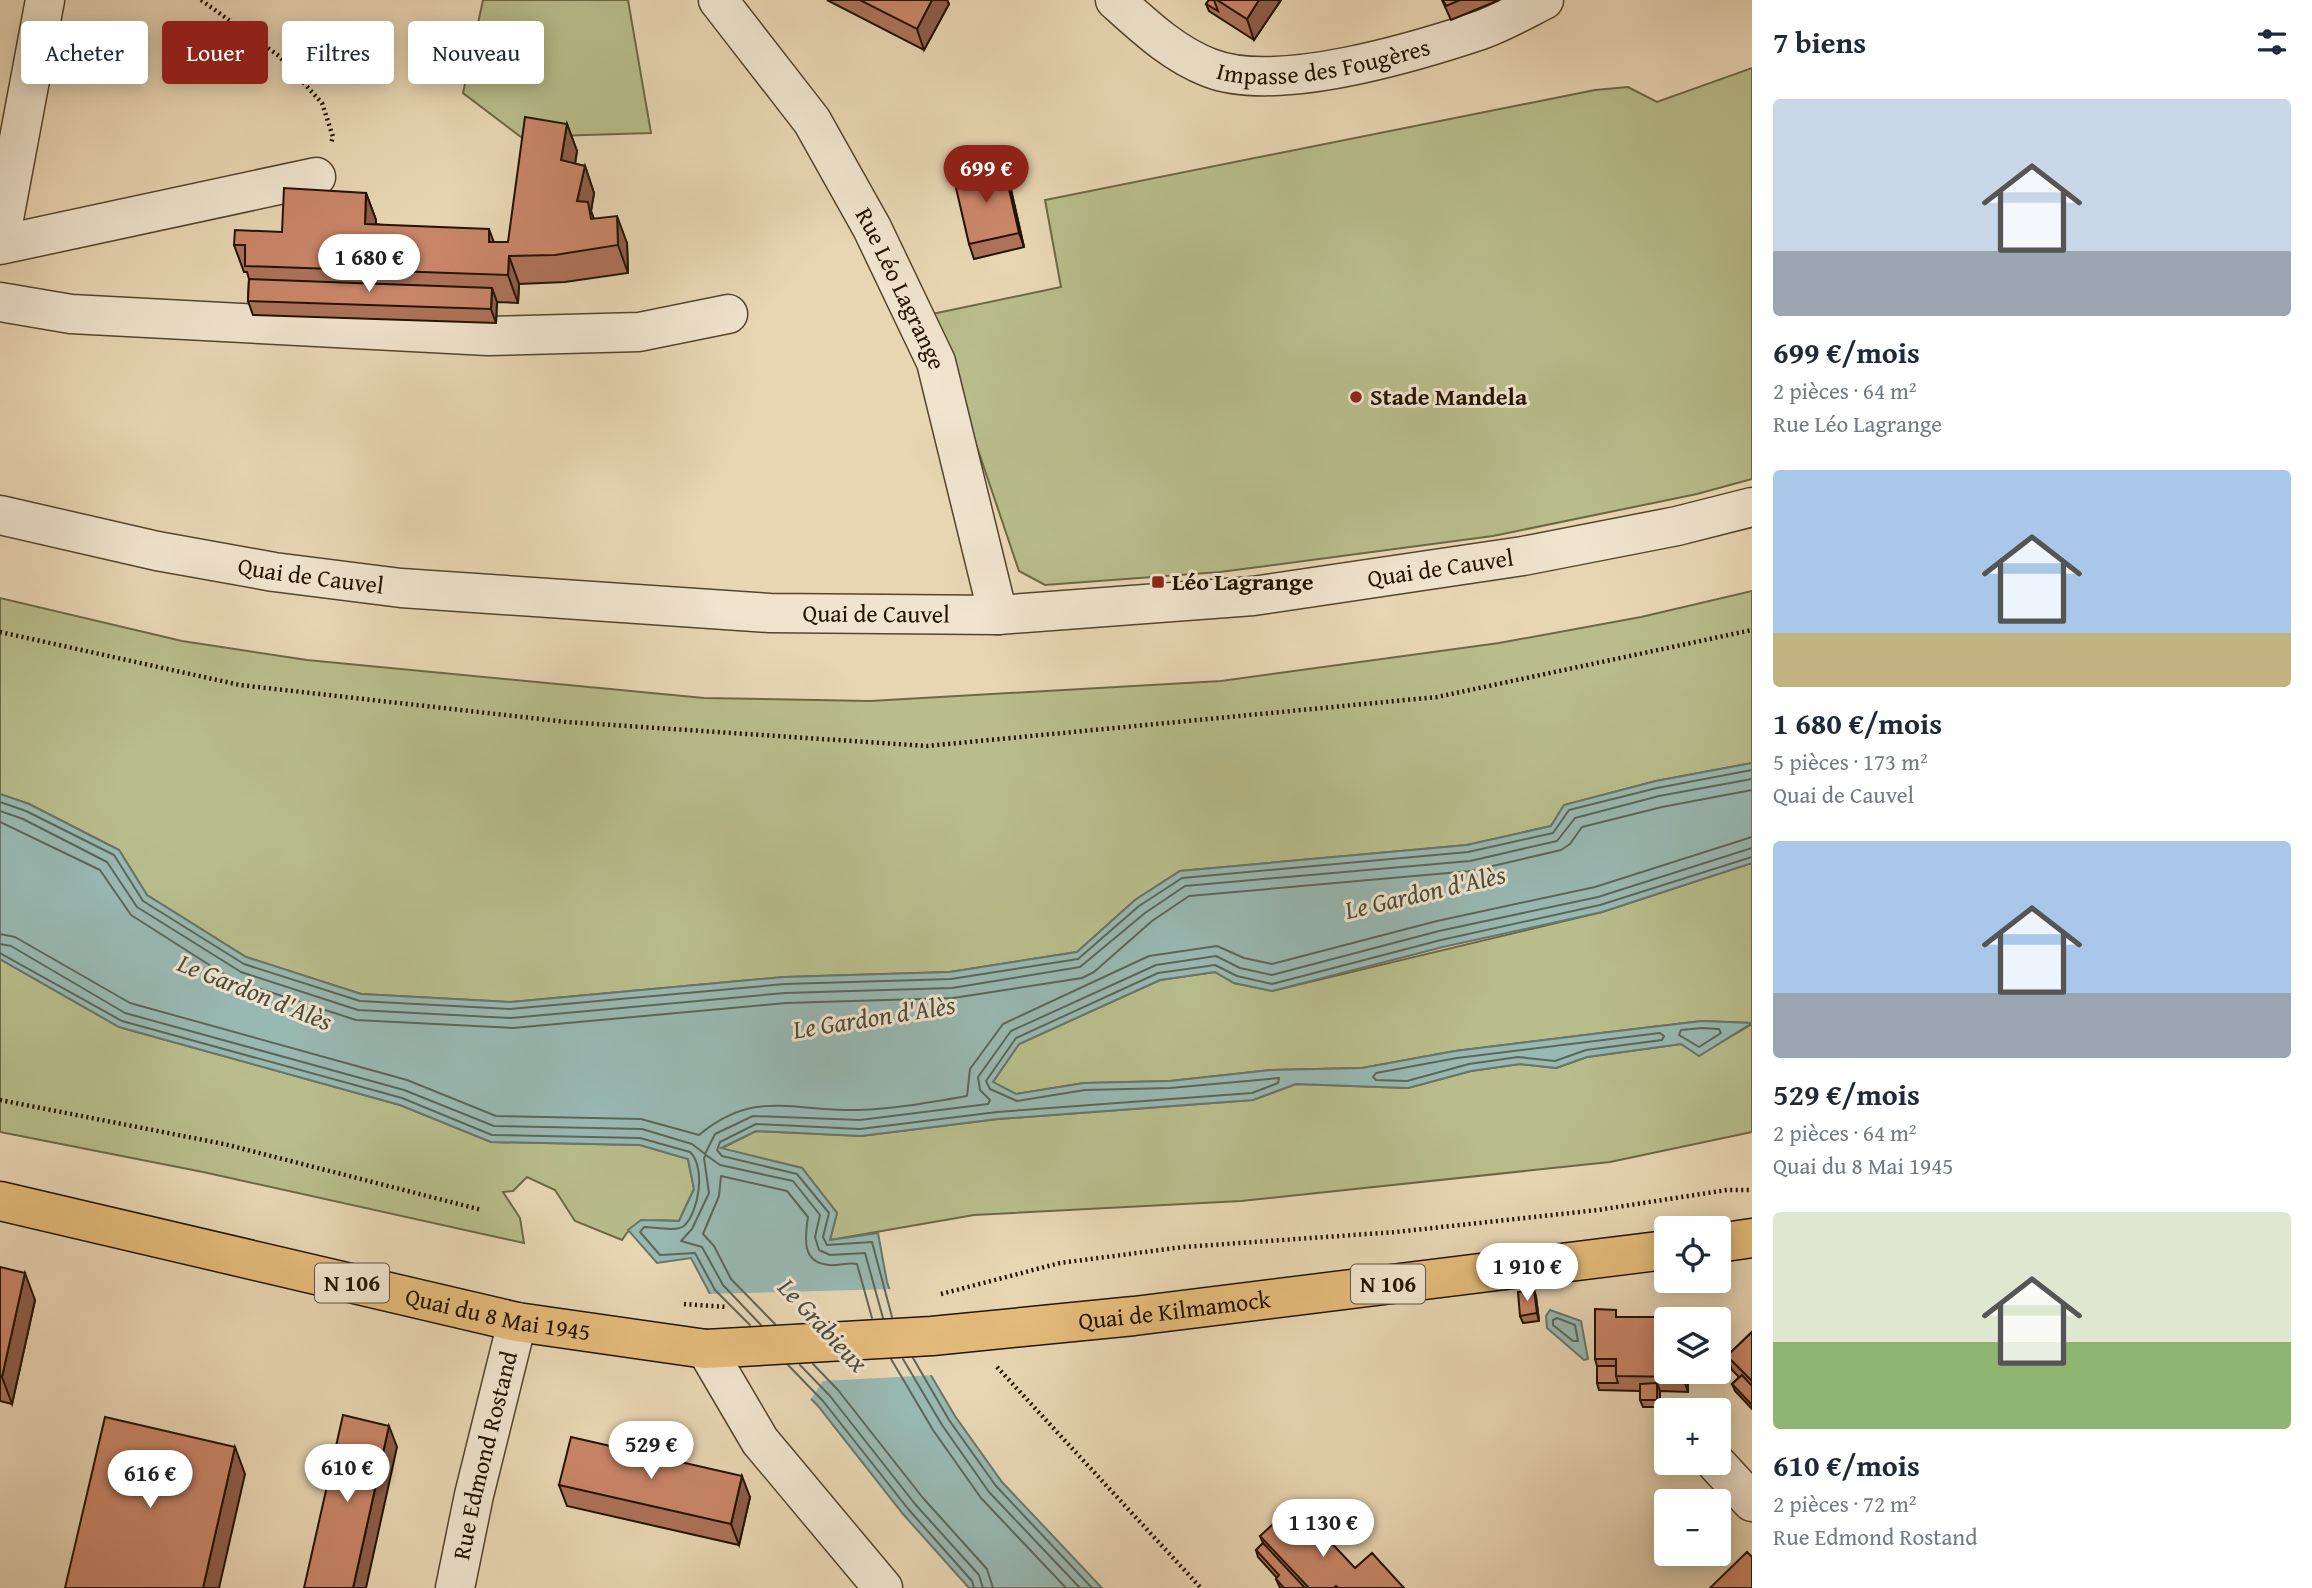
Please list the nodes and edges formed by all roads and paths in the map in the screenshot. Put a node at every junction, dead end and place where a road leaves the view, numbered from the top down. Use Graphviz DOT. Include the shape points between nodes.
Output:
graph roads {
  1 [pos="45,0"];
  2 [pos="201,0"];
  3 [pos="718,0"];
  4 [pos="1115,0"];
  5 [pos="1544,0"];
  6 [pos="316,177"];
  7 [pos="0,242"];
  8 [pos="0,302"];
  9 [pos="728,314"];
  10 [pos="1752,507"];
  11 [pos="0,515"];
  12 [pos="998,615"];
  13 [pos="1752,630"];
  14 [pos="0,632"];
  15 [pos="0,1100"];
  16 [pos="1752,1190"];
  17 [pos="0,1201"];
  18 [pos="482,1210"];
  19 [pos="1752,1238"];
  20 [pos="1731,1241"];
  21 [pos="1654,1253"];
  22 [pos="1731,1262"];
  23 [pos="1752,1264"];
  24 [pos="934,1296"];
  25 [pos="517,1322"];
  26 [pos="949,1335"];
  27 [pos="723,1348"];
  28 [pos="1727,1475"];
  29 [pos="1752,1502"];
  30 [pos="455,1588"];
  31 [pos="883,1588"];
  32 [pos="1200,1588"];
  1 -- 7 [label="street"];
  2 -- 6 [label="path" via="279,56 322,103 333,137"];
  3 -- 12 [label="street, Rue Léo Lagrange" via="812,121 872,228 936,362"];
  4 -- 5 [label="street, Impasse des Fougères" via="1160,41 1211,69 1262,77 1358,65 1483,29"];
  6 -- 7 [label="street"];
  8 -- 9 [label="street" via="71,314 488,336 639,332"];
  10 -- 12 [label="street, Quai de Cauvel" via="1523,556 1280,592"];
  11 -- 12 [label="street, Quai de Cauvel" via="157,551 401,588 770,613"];
  13 -- 14 [label="path" via="1437,697 927,746 567,722 240,685"];
  15 -- 18 [label="path" via="224,1144"];
  16 -- 24 [label="path" via="1410,1231 1183,1247 1060,1263"];
  17 -- 25 [label="main road, Quai du 8 Mai 1945 / N 106"];
  19 -- 20 [label="main road"];
  21 -- 26 [label="main road, Quai de Kilmamock / N 106"];
  22 -- 23 [label="main road"];
  25 -- 27 [label="main road, Quai du 8 Mai 1945 / N 106"];
  25 -- 30 [label="street, Rue Edmond Rostand"];
  26 -- 27 [label="main road, Quai de Kilmamock / N 106"];
  26 -- 32 [label="path"];
  27 -- 31 [label="street" via="760,1441"];
  28 -- 29 [label="street"];
}
